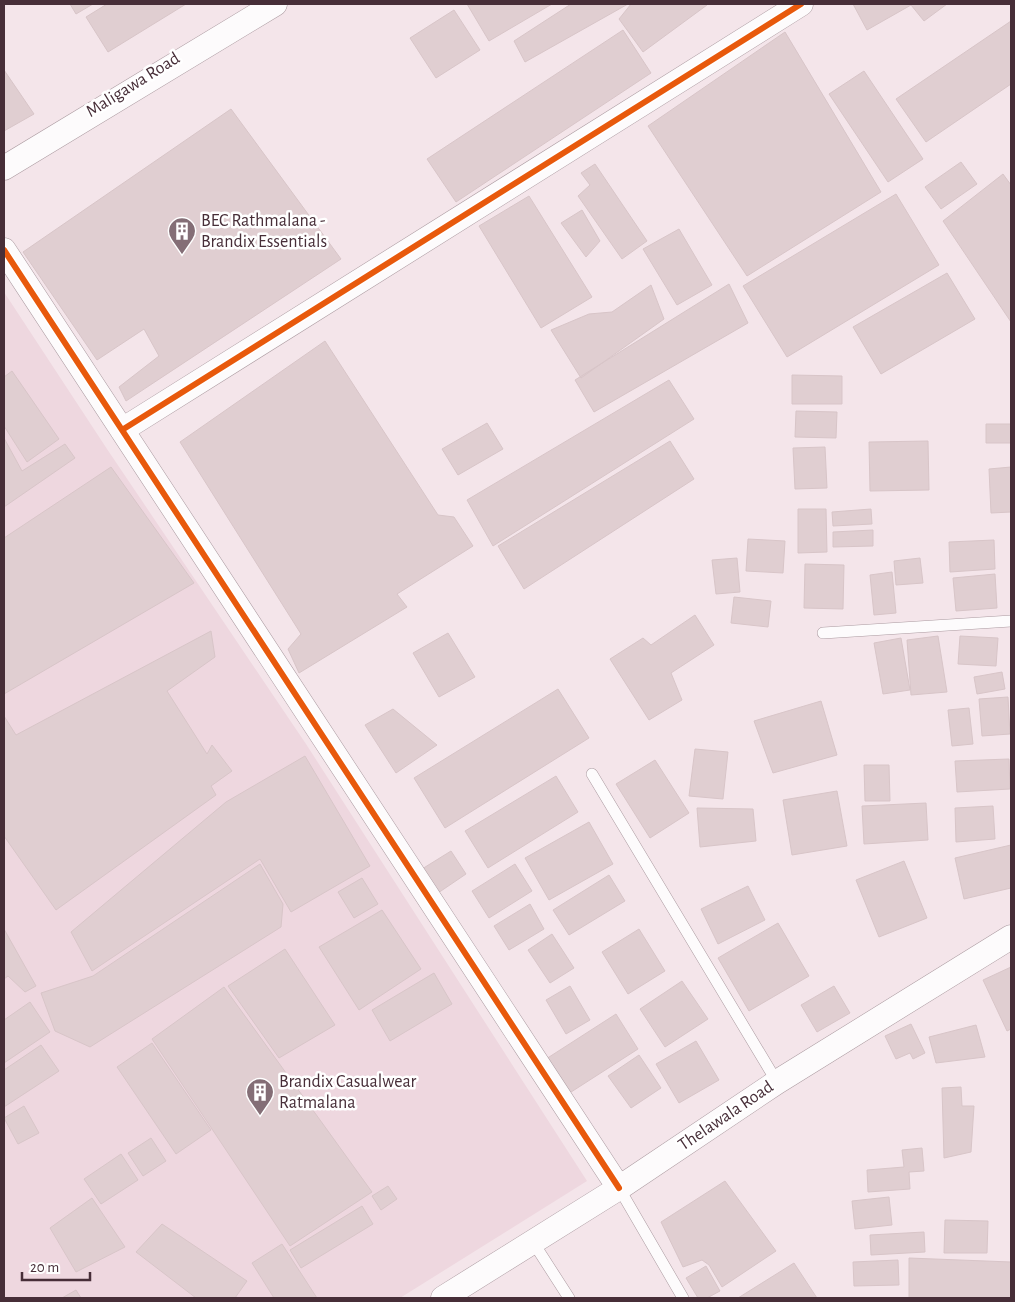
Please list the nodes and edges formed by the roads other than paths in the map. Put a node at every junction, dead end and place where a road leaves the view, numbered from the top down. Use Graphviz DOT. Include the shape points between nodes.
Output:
graph roads {
  1 [pos="262,4"];
  2 [pos="275,4"];
  3 [pos="801,4"];
  4 [pos="4,168"];
  5 [pos="4,250"];
  6 [pos="122,430"];
  7 [pos="1011,621"];
  8 [pos="823,633"];
  9 [pos="592,774"];
  10 [pos="1011,937"];
  11 [pos="777,1082"];
  12 [pos="619,1188"];
  13 [pos="533,1242"];
  14 [pos="443,1298"];
  15 [pos="569,1298"];
  16 [pos="683,1298"];
  1 -- 4 [label="street, Maligawa Road"];
  2 -- 4 [label="street"];
  3 -- 6 [label="street"];
  5 -- 6 [label="street"];
  6 -- 12 [label="street"];
  7 -- 8 [label="lane"];
  9 -- 11 [label="lane"];
  10 -- 11 [label="street, Thelawala Road"];
  11 -- 12 [label="street, Thelawala Road"];
  12 -- 13 [label="street, Thelawala Road"];
  12 -- 16 [label="lane"];
  13 -- 14 [label="street, Thelawala Road"];
  13 -- 15 [label="lane"];
}
